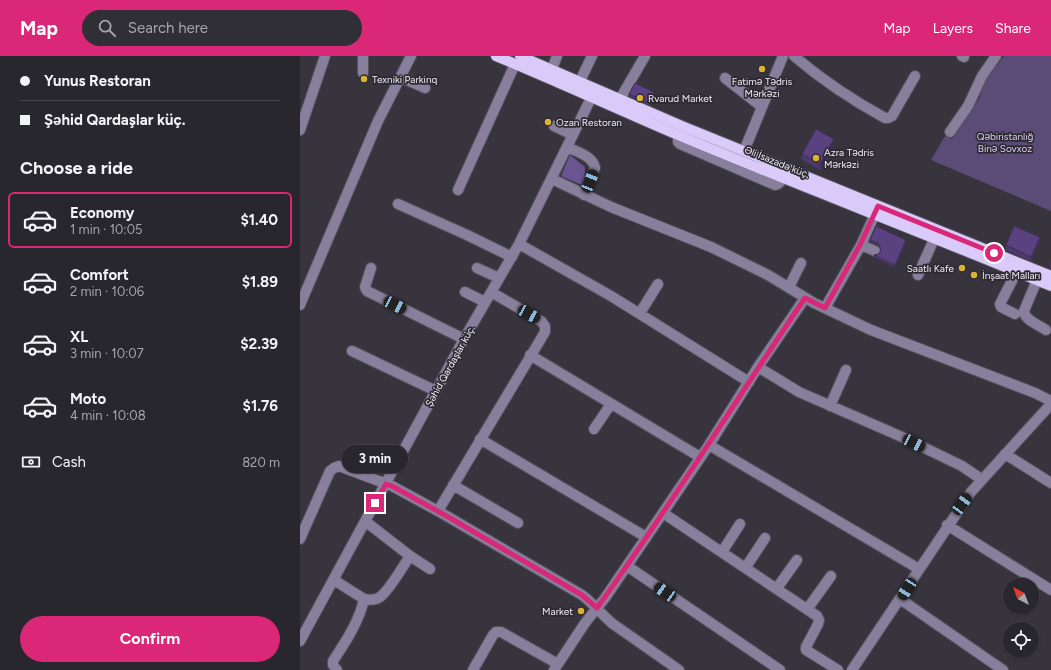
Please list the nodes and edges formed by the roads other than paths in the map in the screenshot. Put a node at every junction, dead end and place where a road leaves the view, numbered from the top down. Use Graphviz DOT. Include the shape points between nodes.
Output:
graph roads {
  1 [pos="325,56"];
  2 [pos="363,56"];
  3 [pos="411,56"];
  4 [pos="496,56"];
  5 [pos="557,56"];
  6 [pos="592,56"];
  7 [pos="645,56"];
  8 [pos="783,56"];
  9 [pos="794,56"];
  10 [pos="996,56"];
  11 [pos="517,60"];
  12 [pos="552,69"];
  13 [pos="363,73"];
  14 [pos="915,76"];
  15 [pos="400,77"];
  16 [pos="725,78"];
  17 [pos="578,86"];
  18 [pos="425,88"];
  19 [pos="594,92"];
  20 [pos="620,99"];
  21 [pos="762,107"];
  22 [pos="554,126"];
  23 [pos="300,130"];
  24 [pos="950,132"];
  25 [pos="573,135"];
  26 [pos="567,147"];
  27 [pos="744,152"];
  28 [pos="552,179"];
  29 [pos="458,190"];
  30 [pos="584,195"];
  31 [pos="398,204"];
  32 [pos="877,210"];
  33 [pos="935,237"];
  34 [pos="519,244"];
  35 [pos="860,245"];
  36 [pos="875,251"];
  37 [pos="512,257"];
  38 [pos="801,263"];
  39 [pos="371,268"];
  40 [pos="477,268"];
  41 [pos="1017,272"];
  42 [pos="918,275"];
  43 [pos="1051,276"];
  44 [pos="499,278"];
  45 [pos="1037,280"];
  46 [pos="658,284"];
  47 [pos="1051,286"];
  48 [pos="789,287"];
  49 [pos="465,292"];
  50 [pos="491,292"];
  51 [pos="805,298"];
  52 [pos="485,302"];
  53 [pos="300,305"];
  54 [pos="825,308"];
  55 [pos="640,313"];
  56 [pos="1015,314"];
  57 [pos="1046,330"];
  58 [pos="464,339"];
  59 [pos="352,351"];
  60 [pos="530,355"];
  61 [pos="758,367"];
  62 [pos="846,370"];
  63 [pos="749,382"];
  64 [pos="436,391"];
  65 [pos="1051,402"];
  66 [pos="611,404"];
  67 [pos="830,406"];
  68 [pos="594,430"];
  69 [pos="480,438"];
  70 [pos="709,445"];
  71 [pos="1005,454"];
  72 [pos="700,457"];
  73 [pos="981,479"];
  74 [pos="1051,483"];
  75 [pos="386,484"];
  76 [pos="453,485"];
  77 [pos="438,511"];
  78 [pos="663,513"];
  79 [pos="365,521"];
  80 [pos="518,523"];
  81 [pos="740,524"];
  82 [pos="947,525"];
  83 [pos="646,537"];
  84 [pos="765,538"];
  85 [pos="300,539"];
  86 [pos="722,552"];
  87 [pos="410,556"];
  88 [pos="797,560"];
  89 [pos="627,566"];
  90 [pos="746,567"];
  91 [pos="430,569"];
  92 [pos="919,569"];
  93 [pos="831,576"];
  94 [pos="334,580"];
  95 [pos="777,588"];
  96 [pos="1051,590"];
  97 [pos="364,599"];
  98 [pos="900,599"];
  99 [pos="597,608"];
  100 [pos="808,608"];
  101 [pos="305,623"];
  102 [pos="300,641"];
  103 [pos="556,667"];
  104 [pos="338,670"];
  105 [pos="473,670"];
  106 [pos="679,670"];
  107 [pos="780,670"];
  108 [pos="838,670"];
  109 [pos="852,670"];
  110 [pos="1003,670"];
  1 -- 23 [label="street"];
  2 -- 13 [label="street"];
  3 -- 15 [label="street"];
  4 -- 11 [label="main road, Əli İsazadə küç."];
  5 -- 12 [label="street"];
  6 -- 17 [label="street"];
  7 -- 20 [label="street"];
  8 -- 21 [label="street"];
  9 -- 14 [label="street" via="841,92 885,118 892,116"];
  10 -- 24 [label="street"];
  11 -- 12 [label="main road, Əli İsazadə küç."];
  11 -- 17 [label="main road, Əli İsazadə küç."];
  11 -- 29 [label="street"];
  12 -- 17 [label="main road, Əli İsazadə küç."];
  15 -- 18 [label="street"];
  15 -- 53 [label="street" via="378,121"];
  16 -- 21 [label="street"];
  17 -- 19 [label="main road, Əli İsazadə küç."];
  19 -- 20 [label="main road, Əli İsazadə küç."];
  19 -- 25 [label="street, Şəhid Qardaşlar küç."];
  19 -- 32 [label="main road, Əli İsazadə küç." via="678,135 784,178"];
  20 -- 27 [label="main road, Əli İsazadə küç."];
  21 -- 27 [label="street"];
  22 -- 25 [label="street"];
  25 -- 26 [label="street, Şəhid Qardaşlar küç."];
  26 -- 28 [label="street, Şəhid Qardaşlar küç."];
  26 -- 30 [label="street" via="594,163 595,168"];
  27 -- 32 [label="main road, Əli İsazadə küç."];
  28 -- 30 [label="street"];
  28 -- 34 [label="street, Şəhid Qardaşlar küç."];
  30 -- 48 [label="street" via="711,247"];
  31 -- 37 [label="street"];
  32 -- 33 [label="main road, Əli İsazadə küç."];
  32 -- 35 [label="street"];
  32 -- 43 [label="main road, Əli İsazadə küç."];
  33 -- 41 [label="main road, Əli İsazadə küç."];
  33 -- 42 [label="street"];
  34 -- 37 [label="street, Şəhid Qardaşlar küç."];
  34 -- 55 [label="street"];
  35 -- 36 [label="street"];
  35 -- 54 [label="street"];
  37 -- 44 [label="street, Şəhid Qardaşlar küç."];
  38 -- 48 [label="street"];
  39 -- 58 [label="street" via="365,287 367,291"];
  40 -- 44 [label="street"];
  41 -- 45 [label="main road, Əli İsazadə küç."];
  41 -- 56 [label="street" via="1000,306"];
  44 -- 50 [label="street, Şəhid Qardaşlar küç."];
  45 -- 47 [label="main road, Əli İsazadə küç."];
  45 -- 57 [label="street" via="1024,314"];
  46 -- 55 [label="street"];
  48 -- 51 [label="street"];
  49 -- 52 [label="street"];
  50 -- 52 [label="street, Şəhid Qardaşlar küç."];
  50 -- 60 [label="street" via="544,323 545,332"];
  51 -- 54 [label="street"];
  51 -- 61 [label="street"];
  52 -- 58 [label="street, Şəhid Qardaşlar küç."];
  54 -- 65 [label="street" via="871,330 1035,393"];
  55 -- 63 [label="street"];
  58 -- 64 [label="street, Şəhid Qardaşlar küç."];
  59 -- 64 [label="street"];
  60 -- 66 [label="street"];
  60 -- 69 [label="street"];
  61 -- 63 [label="street"];
  61 -- 67 [label="street" via="799,392"];
  62 -- 67 [label="street"];
  63 -- 70 [label="street"];
  64 -- 75 [label="street, Şəhid Qardaşlar küç."];
  65 -- 71 [label="street"];
  66 -- 68 [label="street"];
  66 -- 72 [label="street"];
  67 -- 73 [label="street" via="962,466"];
  69 -- 76 [label="street"];
  69 -- 83 [label="street"];
  70 -- 72 [label="street"];
  70 -- 92 [label="street"];
  71 -- 73 [label="street"];
  71 -- 74 [label="street"];
  72 -- 78 [label="street"];
  73 -- 82 [label="street"];
  75 -- 77 [label="street"];
  75 -- 79 [label="street, Şəhid Qardaşlar küç."];
  75 -- 85 [label="street" via="339,466 334,468 330,471"];
  76 -- 77 [label="street"];
  76 -- 80 [label="street"];
  77 -- 99 [label="street" via="582,595"];
  78 -- 83 [label="street"];
  78 -- 86 [label="street"];
  79 -- 87 [label="street"];
  79 -- 94 [label="street, Şəhid Qardaşlar küç."];
  81 -- 86 [label="street"];
  82 -- 92 [label="street"];
  82 -- 96 [label="street"];
  83 -- 89 [label="street"];
  84 -- 90 [label="street"];
  86 -- 90 [label="street"];
  87 -- 91 [label="street"];
  87 -- 97 [label="street" via="380,597"];
  88 -- 95 [label="street"];
  89 -- 99 [label="street"];
  89 -- 107 [label="street"];
  90 -- 95 [label="street"];
  92 -- 98 [label="street"];
  93 -- 100 [label="street"];
  94 -- 97 [label="street"];
  94 -- 101 [label="street, Şəhid Qardaşlar küç."];
  95 -- 100 [label="street"];
  97 -- 104 [label="street" via="362,612 333,661"];
  98 -- 109 [label="street"];
  98 -- 110 [label="street"];
  99 -- 103 [label="street"];
  99 -- 106 [label="street" via="606,618"];
  100 -- 108 [label="street" via="819,620 806,650"];
  101 -- 102 [label="street, Şəhid Qardaşlar küç."];
  103 -- 105 [label="street" via="501,632 496,632"];
}
